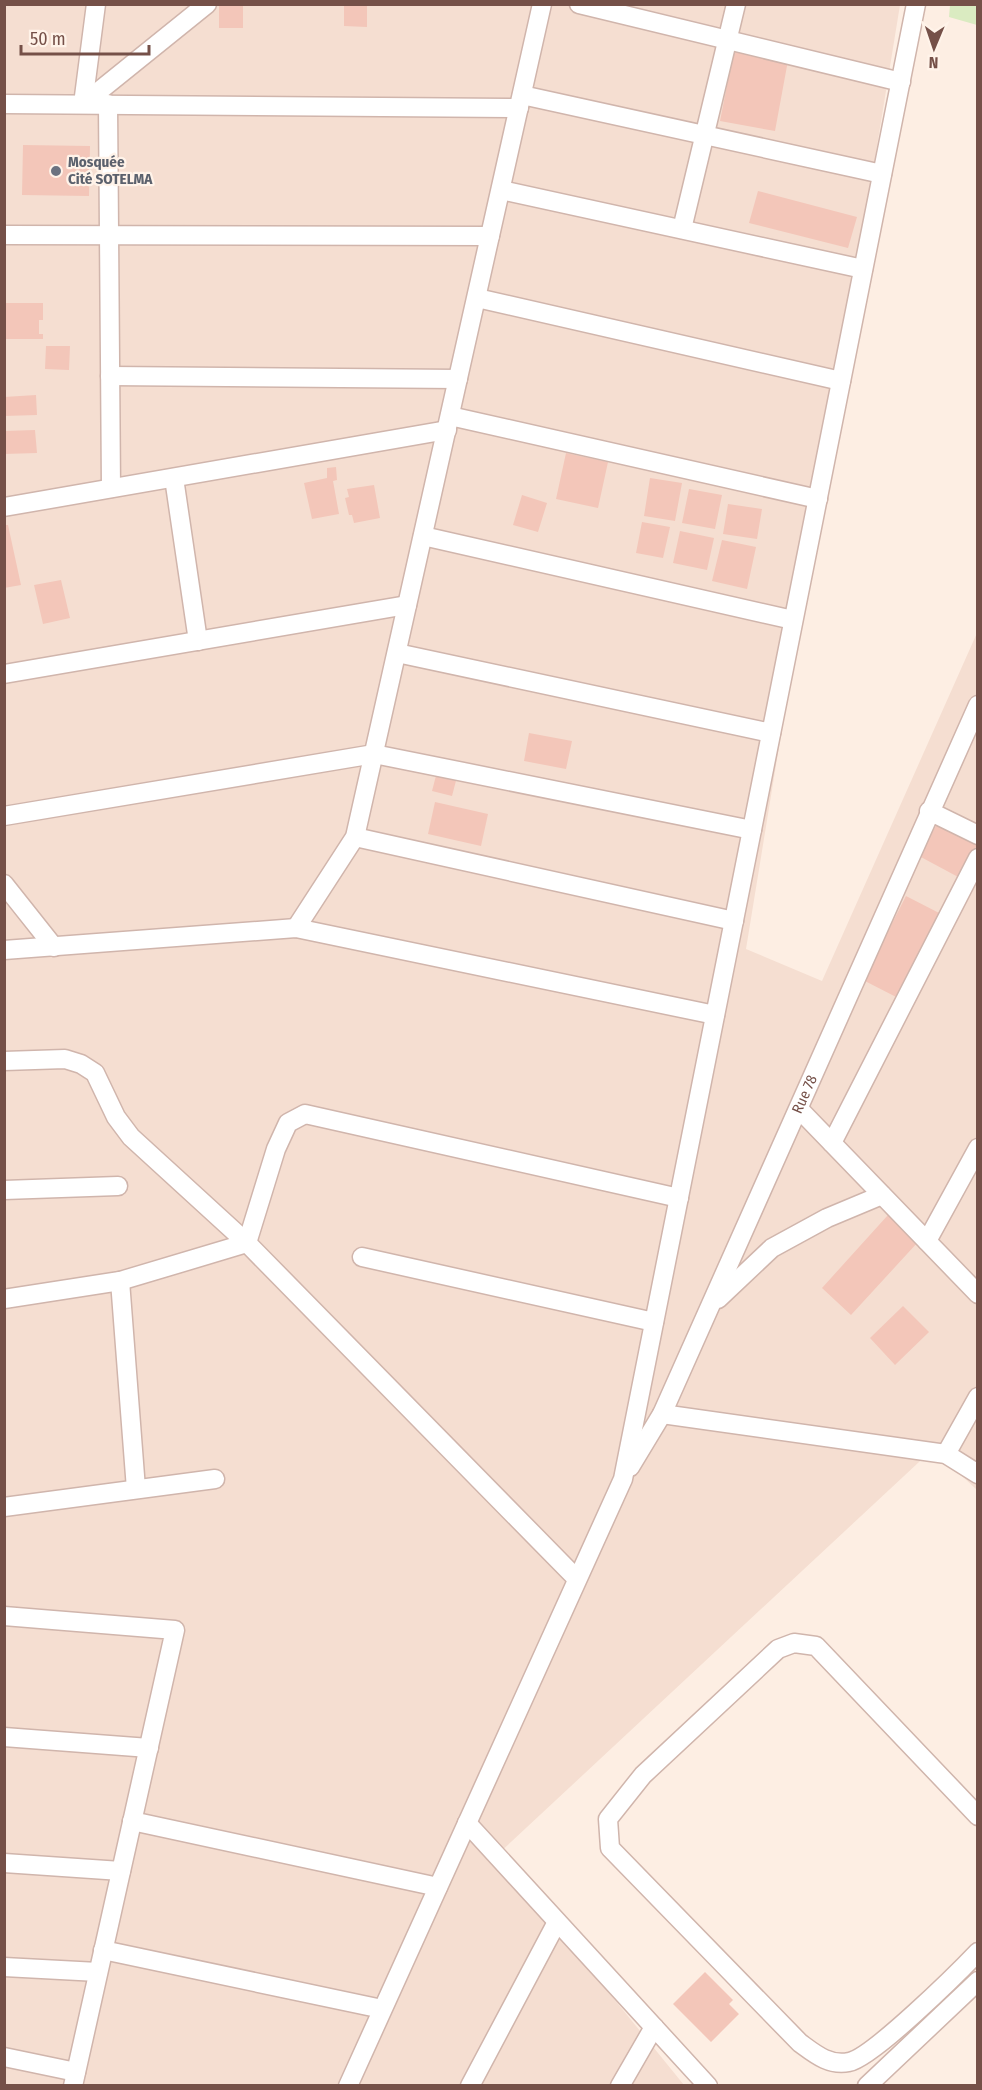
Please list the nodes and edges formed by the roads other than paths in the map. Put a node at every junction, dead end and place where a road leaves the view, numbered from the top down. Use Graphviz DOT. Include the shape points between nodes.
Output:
graph roads {
  1 [pos="96,4"];
  2 [pos="207,4"];
  3 [pos="542,4"];
  4 [pos="579,4"];
  5 [pos="736,4"];
  6 [pos="916,4"];
  7 [pos="728,40"];
  8 [pos="901,82"];
  9 [pos="520,101"];
  10 [pos="4,104"];
  11 [pos="83,104"];
  12 [pos="108,104"];
  13 [pos="705,135"];
  14 [pos="882,174"];
  15 [pos="501,190"];
  16 [pos="682,229"];
  17 [pos="4,235"];
  18 [pos="109,235"];
  19 [pos="490,236"];
  20 [pos="863,269"];
  21 [pos="477,298"];
  22 [pos="110,376"];
  23 [pos="458,379"];
  24 [pos="841,381"];
  25 [pos="448,423"];
  26 [pos="174,478"];
  27 [pos="111,488"];
  28 [pos="818,499"];
  29 [pos="4,507"];
  30 [pos="423,537"];
  31 [pos="407,605"];
  32 [pos="794,620"];
  33 [pos="198,641"];
  34 [pos="397,653"];
  35 [pos="4,674"];
  36 [pos="978,705"];
  37 [pos="771,733"];
  38 [pos="374,754"];
  39 [pos="929,811"];
  40 [pos="4,816"];
  41 [pos="752,830"];
  42 [pos="978,835"];
  43 [pos="355,837"];
  44 [pos="978,858"];
  45 [pos="4,884"];
  46 [pos="734,921"];
  47 [pos="296,928"];
  48 [pos="54,947"];
  49 [pos="4,950"];
  50 [pos="715,1015"];
  51 [pos="4,1061"];
  52 [pos="799,1109"];
  53 [pos="832,1143"];
  54 [pos="978,1148"];
  55 [pos="118,1186"];
  56 [pos="4,1190"];
  57 [pos="882,1195"];
  58 [pos="678,1198"];
  59 [pos="927,1241"];
  60 [pos="246,1243"];
  61 [pos="362,1257"];
  62 [pos="120,1281"];
  63 [pos="978,1294"];
  64 [pos="4,1299"];
  65 [pos="711,1305"];
  66 [pos="654,1322"];
  67 [pos="978,1397"];
  68 [pos="662,1414"];
  69 [pos="946,1454"];
  70 [pos="978,1474"];
  71 [pos="214,1479"];
  72 [pos="623,1479"];
  73 [pos="136,1489"];
  74 [pos="4,1507"];
  75 [pos="577,1579"];
  76 [pos="4,1616"];
  77 [pos="4,1737"];
  78 [pos="149,1748"];
  79 [pos="978,1816"];
  80 [pos="132,1821"];
  81 [pos="467,1823"];
  82 [pos="4,1863"];
  83 [pos="121,1871"];
  84 [pos="438,1887"];
  85 [pos="557,1922"];
  86 [pos="103,1950"];
  87 [pos="978,1952"];
  88 [pos="4,1967"];
  89 [pos="98,1972"];
  90 [pos="978,1981"];
  91 [pos="382,2009"];
  92 [pos="654,2027"];
  93 [pos="4,2057"];
  94 [pos="74,2079"];
  95 [pos="348,2085"];
  96 [pos="470,2085"];
  97 [pos="620,2085"];
  98 [pos="708,2085"];
  99 [pos="867,2085"];
  1 -- 11 [label="street"];
  2 -- 11 [label="street"];
  3 -- 9 [label="street"];
  4 -- 7 [label="street"];
  5 -- 7 [label="street"];
  6 -- 8 [label="street"];
  7 -- 8 [label="street"];
  7 -- 13 [label="street"];
  8 -- 14 [label="street"];
  9 -- 12 [label="street"];
  9 -- 13 [label="street"];
  9 -- 15 [label="street"];
  10 -- 11 [label="street"];
  11 -- 12 [label="street"];
  12 -- 18 [label="street"];
  13 -- 14 [label="street"];
  13 -- 16 [label="street"];
  14 -- 20 [label="street"];
  15 -- 16 [label="street"];
  15 -- 19 [label="street"];
  16 -- 20 [label="street"];
  17 -- 18 [label="street"];
  18 -- 19 [label="street"];
  18 -- 22 [label="street"];
  19 -- 21 [label="street"];
  20 -- 24 [label="street"];
  21 -- 23 [label="street"];
  21 -- 24 [label="street"];
  22 -- 23 [label="street"];
  22 -- 27 [label="street"];
  23 -- 25 [label="street"];
  24 -- 28 [label="street"];
  25 -- 26 [label="street"];
  25 -- 28 [label="street"];
  25 -- 30 [label="street"];
  26 -- 27 [label="street"];
  26 -- 33 [label="street"];
  27 -- 29 [label="street"];
  28 -- 32 [label="street"];
  30 -- 31 [label="street"];
  30 -- 32 [label="street"];
  31 -- 33 [label="street"];
  31 -- 34 [label="street"];
  32 -- 37 [label="street"];
  33 -- 35 [label="street"];
  34 -- 37 [label="street"];
  34 -- 38 [label="street"];
  36 -- 39 [label="street, Rue 78"];
  37 -- 41 [label="street"];
  38 -- 40 [label="street"];
  38 -- 41 [label="street"];
  38 -- 43 [label="street"];
  39 -- 42 [label="street"];
  39 -- 52 [label="street, Rue 78"];
  41 -- 46 [label="street"];
  43 -- 46 [label="street"];
  43 -- 47 [label="street"];
  44 -- 53 [label="street"];
  45 -- 48 [label="street"];
  46 -- 50 [label="street"];
  47 -- 48 [label="street"];
  47 -- 50 [label="street"];
  48 -- 49 [label="street"];
  50 -- 58 [label="street"];
  51 -- 60 [label="street" via="65,1059 95,1073 116,1117 131,1137"];
  52 -- 53 [label="street"];
  52 -- 65 [label="street, Rue 78"];
  53 -- 57 [label="street"];
  54 -- 59 [label="street"];
  55 -- 56 [label="street"];
  57 -- 59 [label="street"];
  57 -- 65 [label="street" via="827,1218 772,1248"];
  58 -- 60 [label="street" via="305,1114 288,1123 280,1140"];
  58 -- 66 [label="street"];
  59 -- 63 [label="street"];
  60 -- 62 [label="street"];
  60 -- 75 [label="street"];
  61 -- 66 [label="street"];
  62 -- 64 [label="street"];
  62 -- 73 [label="street"];
  65 -- 68 [label="street, Rue 78"];
  66 -- 72 [label="street"];
  67 -- 69 [label="street"];
  68 -- 69 [label="street"];
  68 -- 72 [label="street, Rue 78"];
  69 -- 70 [label="street"];
  71 -- 73 [label="street"];
  72 -- 75 [label="street"];
  73 -- 74 [label="street"];
  75 -- 81 [label="street"];
  76 -- 78 [label="street" via="175,1630"];
  77 -- 78 [label="street"];
  78 -- 80 [label="street"];
  79 -- 87 [label="street" via="816,1646 795,1643 778,1649 651,1767 608,1819 610,1848 800,2043 823,2060 849,2062 872,2051"];
  80 -- 83 [label="street"];
  80 -- 84 [label="street"];
  81 -- 84 [label="street"];
  81 -- 85 [label="street"];
  82 -- 83 [label="street"];
  83 -- 86 [label="street"];
  84 -- 91 [label="street"];
  85 -- 92 [label="street"];
  85 -- 96 [label="street"];
  86 -- 89 [label="street"];
  86 -- 91 [label="street"];
  88 -- 89 [label="street"];
  89 -- 94 [label="street"];
  90 -- 99 [label="street"];
  91 -- 95 [label="street"];
  92 -- 97 [label="street"];
  92 -- 98 [label="street"];
  93 -- 94 [label="street"];
}
